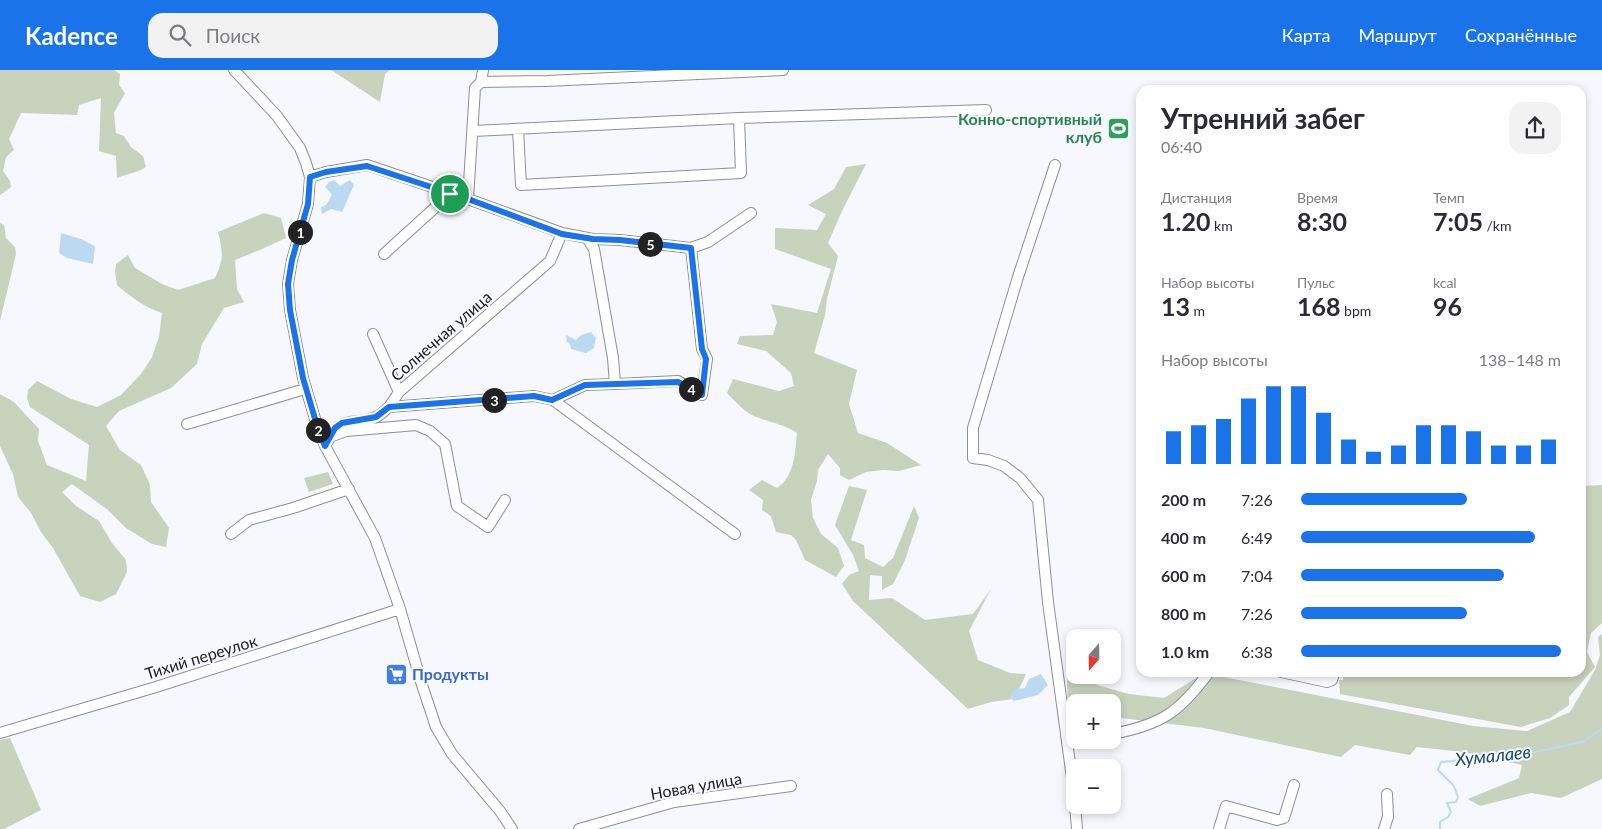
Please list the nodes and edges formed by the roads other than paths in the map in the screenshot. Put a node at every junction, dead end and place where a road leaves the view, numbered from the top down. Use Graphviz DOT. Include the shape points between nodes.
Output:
graph roads {
  1 [pos="234,70"];
  2 [pos="483,70"];
  3 [pos="783,70"];
  4 [pos="481,82"];
  5 [pos="986,110"];
  6 [pos="739,118"];
  7 [pos="518,129"];
  8 [pos="473,131"];
  9 [pos="1055,165"];
  10 [pos="310,177"];
  11 [pos="450,194"];
  12 [pos="468,199"];
  13 [pos="751,213"];
  14 [pos="562,234"];
  15 [pos="587,238"];
  16 [pos="691,248"];
  17 [pos="384,254"];
  18 [pos="373,334"];
  19 [pos="615,384"];
  20 [pos="306,389"];
  21 [pos="399,392"];
  22 [pos="552,400"];
  23 [pos="389,407"];
  24 [pos="186,424"];
  25 [pos="328,441"];
  26 [pos="349,489"];
  27 [pos="505,500"];
  28 [pos="230,534"];
  29 [pos="735,534"];
  30 [pos="400,609"];
  31 [pos="1205,677"];
  32 [pos="1304,677"];
  33 [pos="1333,677"];
  34 [pos="5,731"];
  35 [pos="1121,732"];
  36 [pos="1066,735"];
  37 [pos="1294,785"];
  38 [pos="791,786"];
  39 [pos="1387,794"];
  40 [pos="1076,814"];
  41 [pos="512,829"];
  42 [pos="579,829"];
  43 [pos="1077,829"];
  44 [pos="1219,829"];
  45 [pos="1384,829"];
  1 -- 10 [label="street" via="277,116 300,148"];
  2 -- 4 [label="street"];
  3 -- 4 [label="street"];
  4 -- 8 [label="street" via="475,88"];
  5 -- 6 [label="street"];
  6 -- 7 [label="street"];
  6 -- 7 [label="street" via="740,173 531,185 521,185"];
  7 -- 8 [label="street"];
  8 -- 12 [label="street"];
  9 -- 36 [label="street" via="973,428 973,458 1004,466 1020,478 1038,500"];
  10 -- 11 [label="street" via="367,166"];
  10 -- 20 [label="street" via="308,204 288,284"];
  11 -- 12 [label="street"];
  11 -- 17 [label="street"];
  12 -- 14 [label="street"];
  13 -- 16 [label="street" via="708,242"];
  14 -- 15 [label="street"];
  14 -- 21 [label="street, Солнечная улица" via="550,261"];
  15 -- 16 [label="street"];
  15 -- 19 [label="street" via="594,249"];
  16 -- 19 [label="street" via="702,349 706,359 702,395 678,382"];
  18 -- 21 [label="street"];
  19 -- 22 [label="street" via="585,385"];
  20 -- 24 [label="street"];
  20 -- 25 [label="street" via="318,429"];
  21 -- 23 [label="street, Солнечная улица"];
  22 -- 23 [label="street, Солнечная улица" via="534,396"];
  22 -- 29 [label="street"];
  23 -- 25 [label="street" via="376,417 342,423"];
  25 -- 26 [label="street"];
  25 -- 27 [label="street" via="346,432 416,424 445,444 456,506 488,527"];
  26 -- 28 [label="street" via="249,520"];
  26 -- 30 [label="street" via="374,538"];
  30 -- 34 [label="street, Тихий переулок" via="156,687"];
  30 -- 41 [label="street" via="422,686 443,741"];
  31 -- 35 [label="street" via="1174,711 1155,722"];
  32 -- 33 [label="street" via="1327,682"];
  37 -- 44 [label="street" via="1284,818 1277,820 1226,806"];
  38 -- 42 [label="street, Новая улица" via="674,802"];
  39 -- 45 [label="street" via="1388,817"];
  40 -- 43 [label="street"];
}
